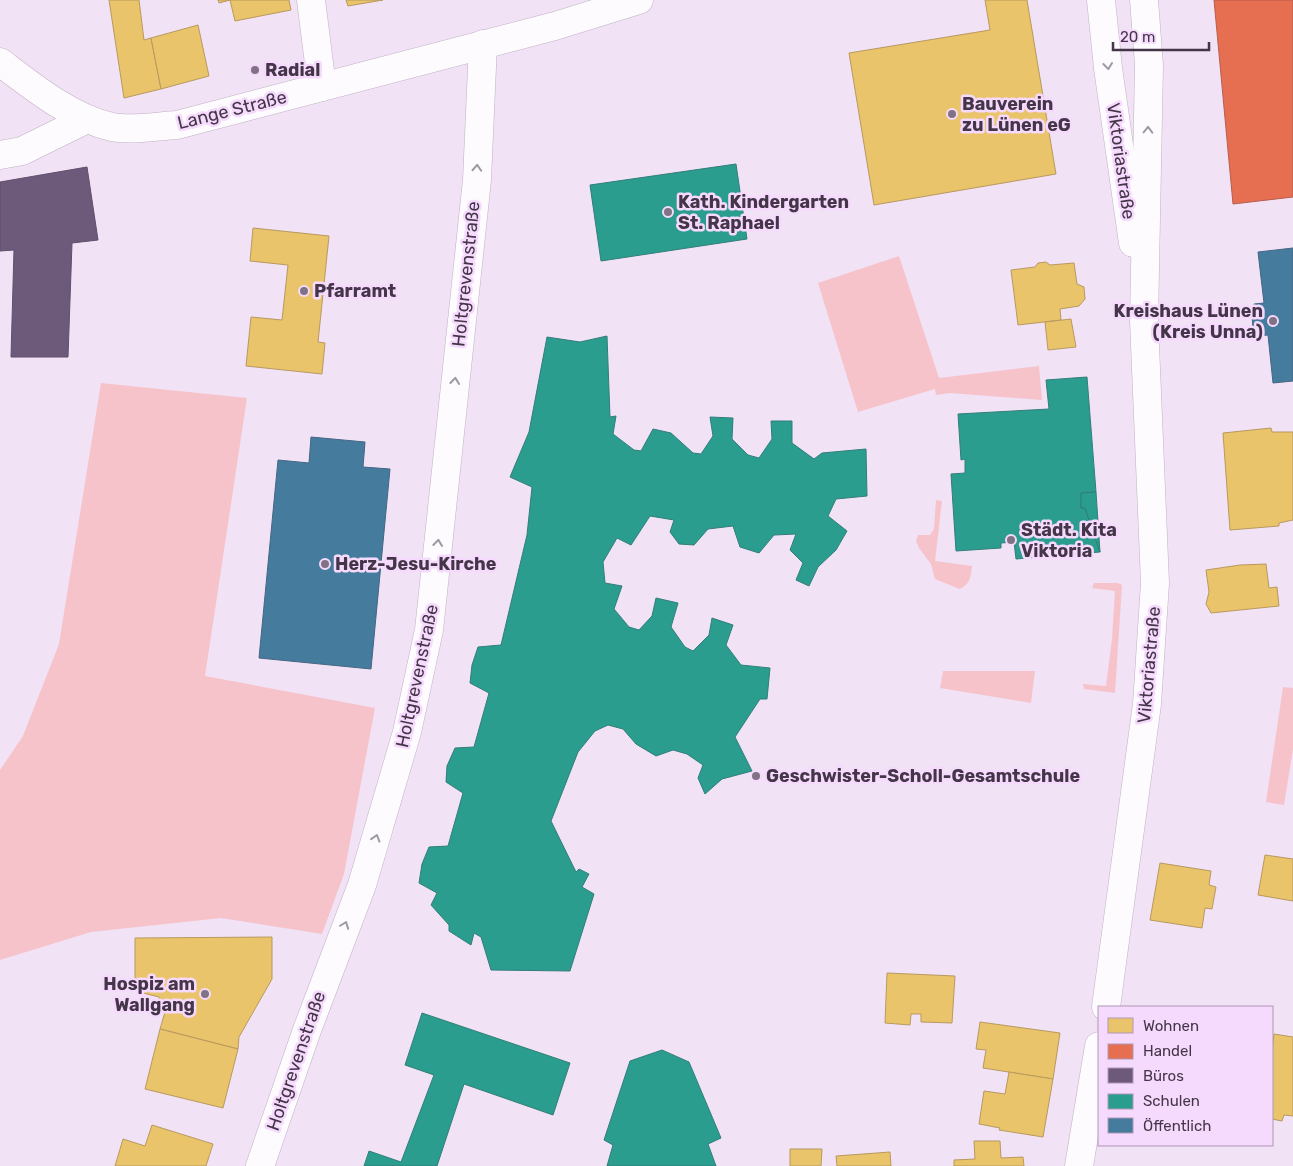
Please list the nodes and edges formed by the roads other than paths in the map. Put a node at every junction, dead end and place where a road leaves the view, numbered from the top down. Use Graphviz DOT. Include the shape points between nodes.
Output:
graph roads {
  1 [pos="310,0"];
  2 [pos="639,0"];
  3 [pos="1101,0"];
  4 [pos="1144,0"];
  5 [pos="483,44"];
  6 [pos="0,62"];
  7 [pos="322,87"];
  8 [pos="87,119"];
  9 [pos="0,155"];
  10 [pos="1144,321"];
  11 [pos="1106,1006"];
  12 [pos="1098,1052"];
  13 [pos="260,1166"];
  14 [pos="1079,1166"];
  1 -- 7 [label="street"];
  2 -- 5 [label="street, Lange Straße"];
  3 -- 10 [label="street, Viktoriastraße, one-way"];
  10 -- 4 [label="street, Viktoriastraße, one-way" via="1149,65"];
  5 -- 7 [label="street, Lange Straße"];
  13 -- 5 [label="street, Holtgrevenstraße, one-way" via="362,885 407,732 429,630 477,180"];
  6 -- 8 [label="street, Lange Straße"];
  7 -- 8 [label="street, Lange Straße" via="177,125 113,128"];
  8 -- 9 [label="street" via="22,151"];
  10 -- 11 [label="street, Viktoriastraße" via="1155,583 1151,667"];
  12 -- 14 [label="street"];
}
